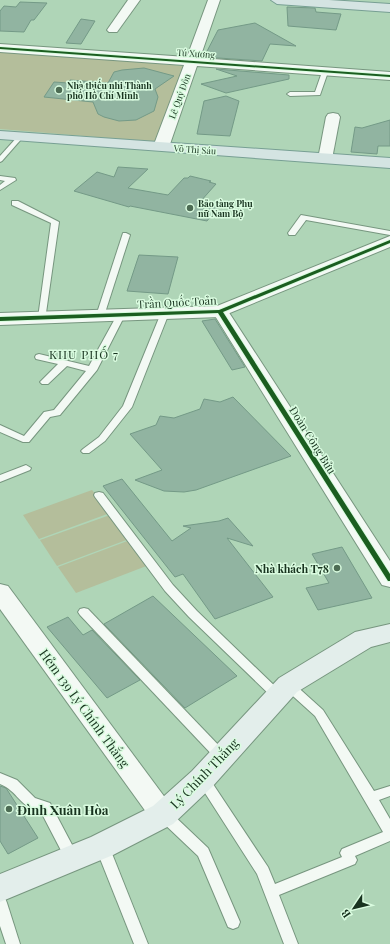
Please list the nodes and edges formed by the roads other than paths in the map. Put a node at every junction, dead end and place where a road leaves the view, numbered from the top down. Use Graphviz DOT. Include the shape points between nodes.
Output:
graph roads {
  1 [pos="134,0"];
  2 [pos="214,0"];
  3 [pos="277,0"];
  4 [pos="390,8"];
  5 [pos="113,30"];
  6 [pos="0,48"];
  7 [pos="191,62"];
  8 [pos="325,72"];
  9 [pos="390,76"];
  10 [pos="290,94"];
  11 [pos="333,117"];
  12 [pos="0,135"];
  13 [pos="21,136"];
  14 [pos="161,146"];
  15 [pos="325,159"];
  16 [pos="0,160"];
  17 [pos="390,164"];
  18 [pos="0,178"];
  19 [pos="0,188"];
  20 [pos="15,203"];
  21 [pos="292,233"];
  22 [pos="390,233"];
  23 [pos="126,235"];
  24 [pos="390,241"];
  25 [pos="220,311"];
  26 [pos="165,313"];
  27 [pos="121,315"];
  28 [pos="100,316"];
  29 [pos="42,318"];
  30 [pos="0,319"];
  31 [pos="39,357"];
  32 [pos="65,363"];
  33 [pos="92,370"];
  34 [pos="44,382"];
  35 [pos="0,428"];
  36 [pos="86,451"];
  37 [pos="26,468"];
  38 [pos="0,479"];
  39 [pos="99,495"];
  40 [pos="390,579"];
  41 [pos="2,599"];
  42 [pos="84,612"];
  43 [pos="390,632"];
  44 [pos="283,690"];
  45 [pos="222,757"];
  46 [pos="0,778"];
  47 [pos="202,778"];
  48 [pos="390,791"];
  49 [pos="371,797"];
  50 [pos="163,815"];
  51 [pos="390,831"];
  52 [pos="390,835"];
  53 [pos="102,846"];
  54 [pos="73,858"];
  55 [pos="0,888"];
  56 [pos="272,892"];
  57 [pos="0,903"];
  58 [pos="233,922"];
  59 [pos="12,944"];
  60 [pos="141,944"];
  61 [pos="291,944"];
  1 -- 5 [label="street"];
  2 -- 7 [label="street, Lê Quý Đôn"];
  3 -- 4 [label="main road"];
  6 -- 7 [label="street, Tú Xương"];
  7 -- 8 [label="street, Tú Xương"];
  7 -- 14 [label="street, Lê Quý Đôn"];
  8 -- 9 [label="street, Tú Xương"];
  8 -- 10 [label="lane" via="318,94"];
  11 -- 15 [label="street"];
  12 -- 13 [label="main road, Võ Thị Sáu"];
  13 -- 14 [label="main road, Võ Thị Sáu"];
  13 -- 16 [label="lane"];
  14 -- 15 [label="main road, Võ Thị Sáu"];
  15 -- 17 [label="main road, Võ Thị Sáu"];
  18 -- 19 [label="lane" via="12,180"];
  20 -- 29 [label="lane" via="55,222"];
  21 -- 22 [label="lane" via="304,217"];
  23 -- 28 [label="lane"];
  24 -- 25 [label="street, Trần Quốc Toản"];
  25 -- 26 [label="street, Trần Quốc Toản"];
  25 -- 40 [label="street, Đoàn Công Bửu"];
  26 -- 27 [label="street, Trần Quốc Toản"];
  26 -- 36 [label="lane" via="127,407 102,439"];
  27 -- 28 [label="street, Trần Quốc Toản"];
  27 -- 33 [label="lane"];
  28 -- 29 [label="street, Trần Quốc Toản"];
  29 -- 30 [label="street, Trần Quốc Toản"];
  31 -- 32 [label="lane"];
  32 -- 33 [label="lane"];
  32 -- 34 [label="lane"];
  33 -- 35 [label="lane" via="57,413 47,414 26,440"];
  37 -- 38 [label="lane"];
  39 -- 44 [label="lane" via="169,588 193,614"];
  41 -- 50 [label="street, Hẻm 139 Lý Chính Thắng"];
  42 -- 45 [label="lane"];
  43 -- 44 [label="main road, Lý Chính Thắng" via="364,639"];
  44 -- 45 [label="main road, Lý Chính Thắng"];
  44 -- 49 [label="lane" via="319,713"];
  45 -- 47 [label="main road, Lý Chính Thắng"];
  46 -- 54 [label="lane" via="13,784 25,799 35,806 45,807"];
  47 -- 50 [label="main road, Lý Chính Thắng"];
  47 -- 56 [label="lane" via="263,870"];
  48 -- 49 [label="lane"];
  49 -- 51 [label="lane"];
  50 -- 53 [label="main road, Lý Chính Thắng"];
  50 -- 58 [label="lane" via="203,852"];
  52 -- 56 [label="lane" via="347,853 350,860"];
  53 -- 54 [label="main road, Lý Chính Thắng"];
  53 -- 60 [label="lane"];
  54 -- 55 [label="main road, Lý Chính Thắng"];
  56 -- 61 [label="lane"];
  57 -- 59 [label="lane"];
}
